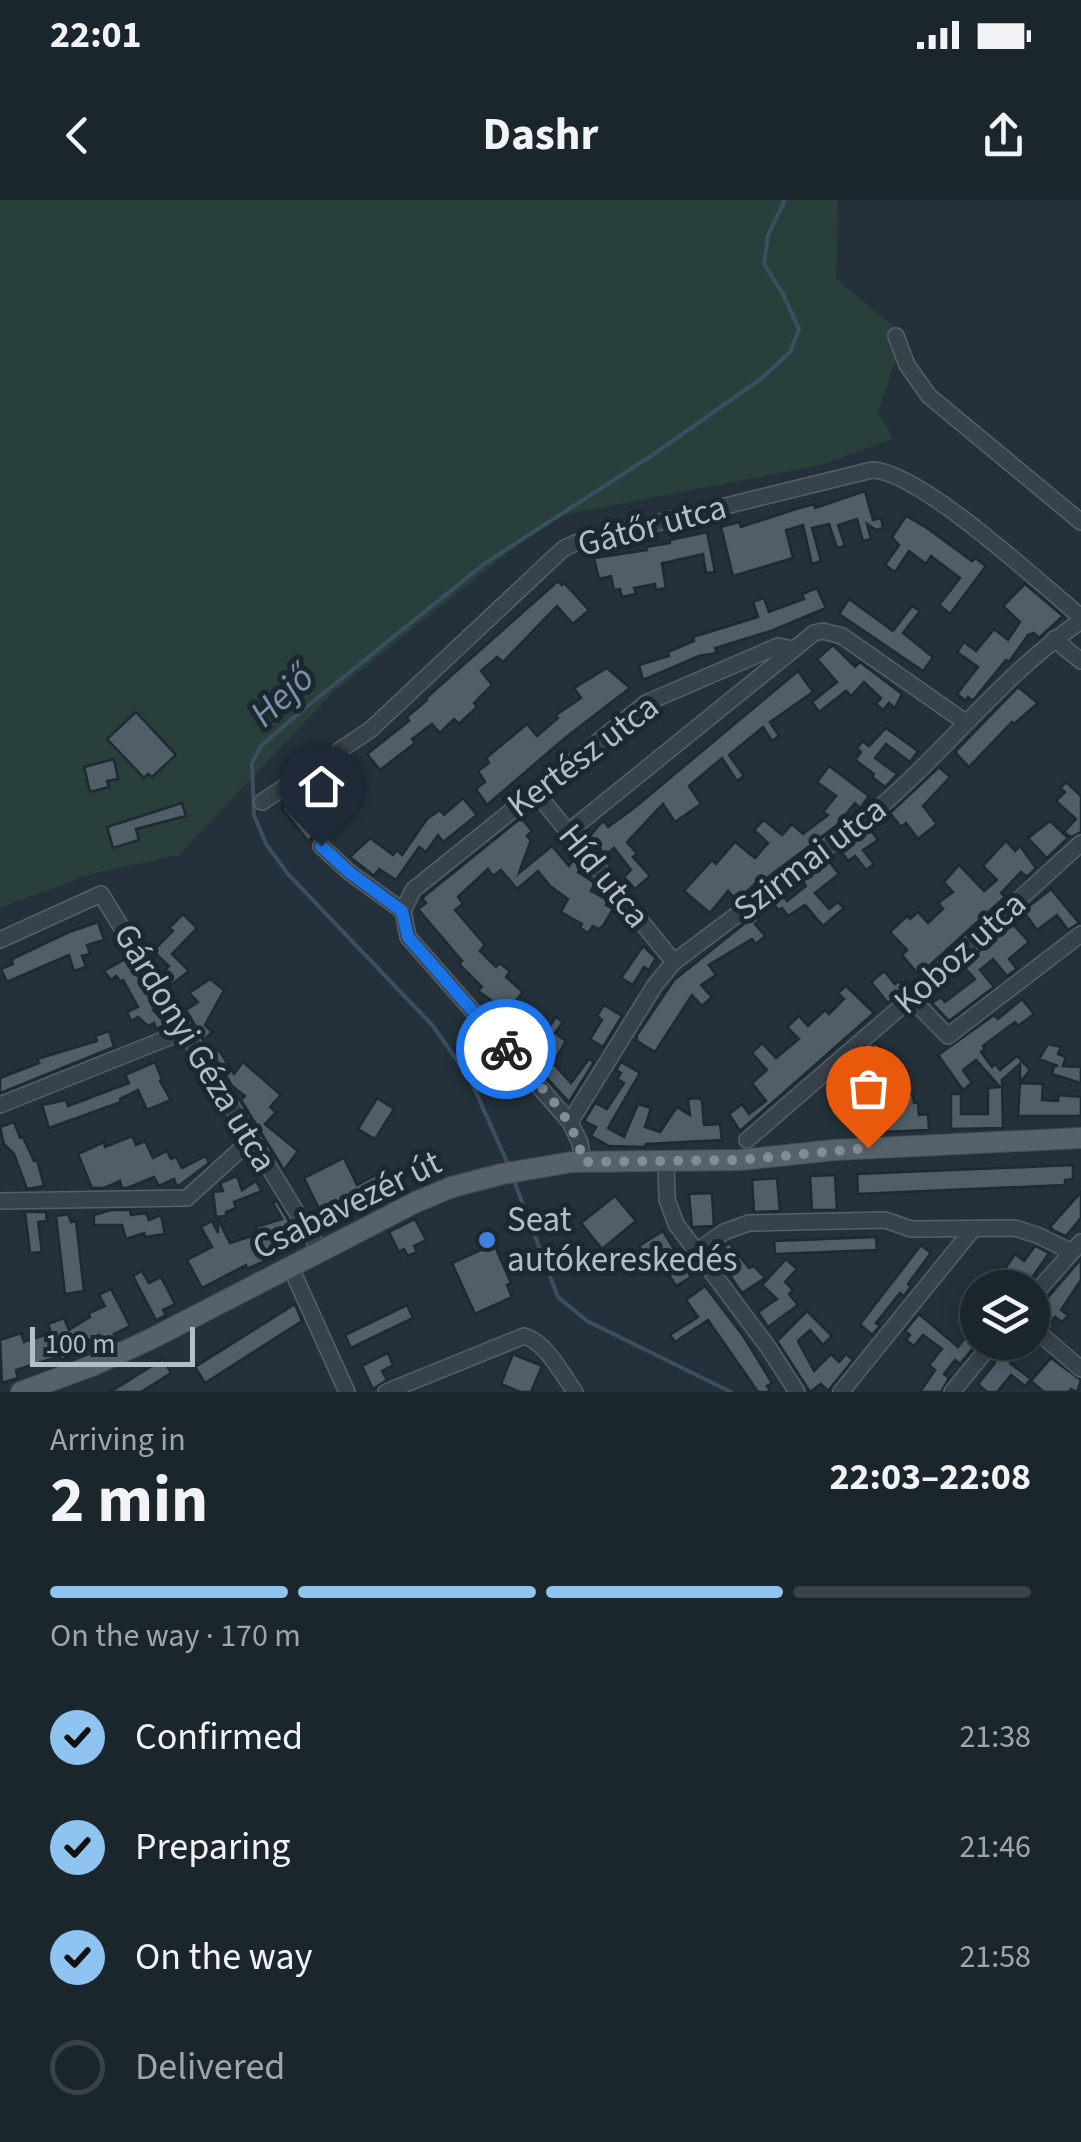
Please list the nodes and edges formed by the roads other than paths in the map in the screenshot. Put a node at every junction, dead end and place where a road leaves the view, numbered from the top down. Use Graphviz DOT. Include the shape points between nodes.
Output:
graph roads {
  1 [pos="896,336"];
  2 [pos="1081,522"];
  3 [pos="1081,619"];
  4 [pos="1054,639"];
  5 [pos="792,650"];
  6 [pos="1081,661"];
  7 [pos="965,722"];
  8 [pos="534,790"];
  9 [pos="262,802"];
  10 [pos="568,832"];
  11 [pos="1081,843"];
  12 [pos="321,846"];
  13 [pos="402,911"];
  14 [pos="1081,934"];
  15 [pos="0,940"];
  16 [pos="674,962"];
  17 [pos="911,998"];
  18 [pos="184,1032"];
  19 [pos="0,1106"];
  20 [pos="570,1122"];
  21 [pos="1081,1138"];
  22 [pos="250,1140"];
  23 [pos="748,1140"];
  24 [pos="583,1162"];
  25 [pos="666,1163"];
  26 [pos="0,1201"];
  27 [pos="973,1229"];
  28 [pos="1076,1247"];
  29 [pos="697,1251"];
  30 [pos="321,1252"];
  31 [pos="291,1268"];
  32 [pos="1050,1277"];
  33 [pos="1050,1342"];
  34 [pos="979,1360"];
  35 [pos="1081,1369"];
  36 [pos="48,1388"];
  37 [pos="21,1392"];
  38 [pos="346,1392"];
  39 [pos="386,1392"];
  40 [pos="575,1392"];
  41 [pos="797,1392"];
  42 [pos="841,1392"];
  43 [pos="952,1392"];
  1 -- 2 [label="street" via="929,396"];
  3 -- 4 [label="street, Szirmai utca"];
  3 -- 9 [label="street, Gátőr utca" via="913,484 872,470 563,549 370,730"];
  4 -- 6 [label="street"];
  4 -- 7 [label="street, Szirmai utca"];
  5 -- 7 [label="street, Kertész utca" via="814,633 842,636"];
  5 -- 8 [label="street, Kertész utca" via="778,646 646,702"];
  5 -- 10 [label="street, Kertész utca"];
  7 -- 16 [label="street, Szirmai utca" via="880,807"];
  8 -- 10 [label="street, Híd utca"];
  8 -- 13 [label="street, Kertész utca" via="413,890"];
  10 -- 16 [label="street, Híd utca"];
  11 -- 17 [label="street, Koboz utca"];
  12 -- 13 [label="street"];
  13 -- 20 [label="street" via="408,937"];
  14 -- 17 [label="street" via="948,1036"];
  15 -- 18 [label="street, Gárdonyi Géza utca" via="101,894"];
  16 -- 20 [label="street, Szirmai utca"];
  17 -- 23 [label="street, Koboz utca"];
  18 -- 19 [label="street"];
  18 -- 22 [label="street, Gárdonyi Géza utca"];
  20 -- 24 [label="street"];
  21 -- 25 [label="main road, Csabavezér út"];
  22 -- 26 [label="street" via="187,1198"];
  22 -- 30 [label="street, Gárdonyi Géza utca"];
  24 -- 25 [label="main road, Csabavezér út"];
  24 -- 30 [label="main road, Csabavezér út" via="452,1187"];
  25 -- 29 [label="street" via="670,1210"];
  27 -- 28 [label="street" via="1015,1228"];
  27 -- 29 [label="street" via="911,1229 885,1220 749,1222"];
  27 -- 42 [label="street"];
  28 -- 32 [label="street"];
  29 -- 41 [label="street"];
  30 -- 31 [label="main road, Csabavezér út"];
  31 -- 36 [label="main road, Csabavezér út"];
  31 -- 38 [label="street"];
  33 -- 35 [label="street"];
  34 -- 43 [label="street"];
  36 -- 37 [label="main road, Csabavezér út"];
  39 -- 40 [label="street" via="524,1336 544,1350"];
}
